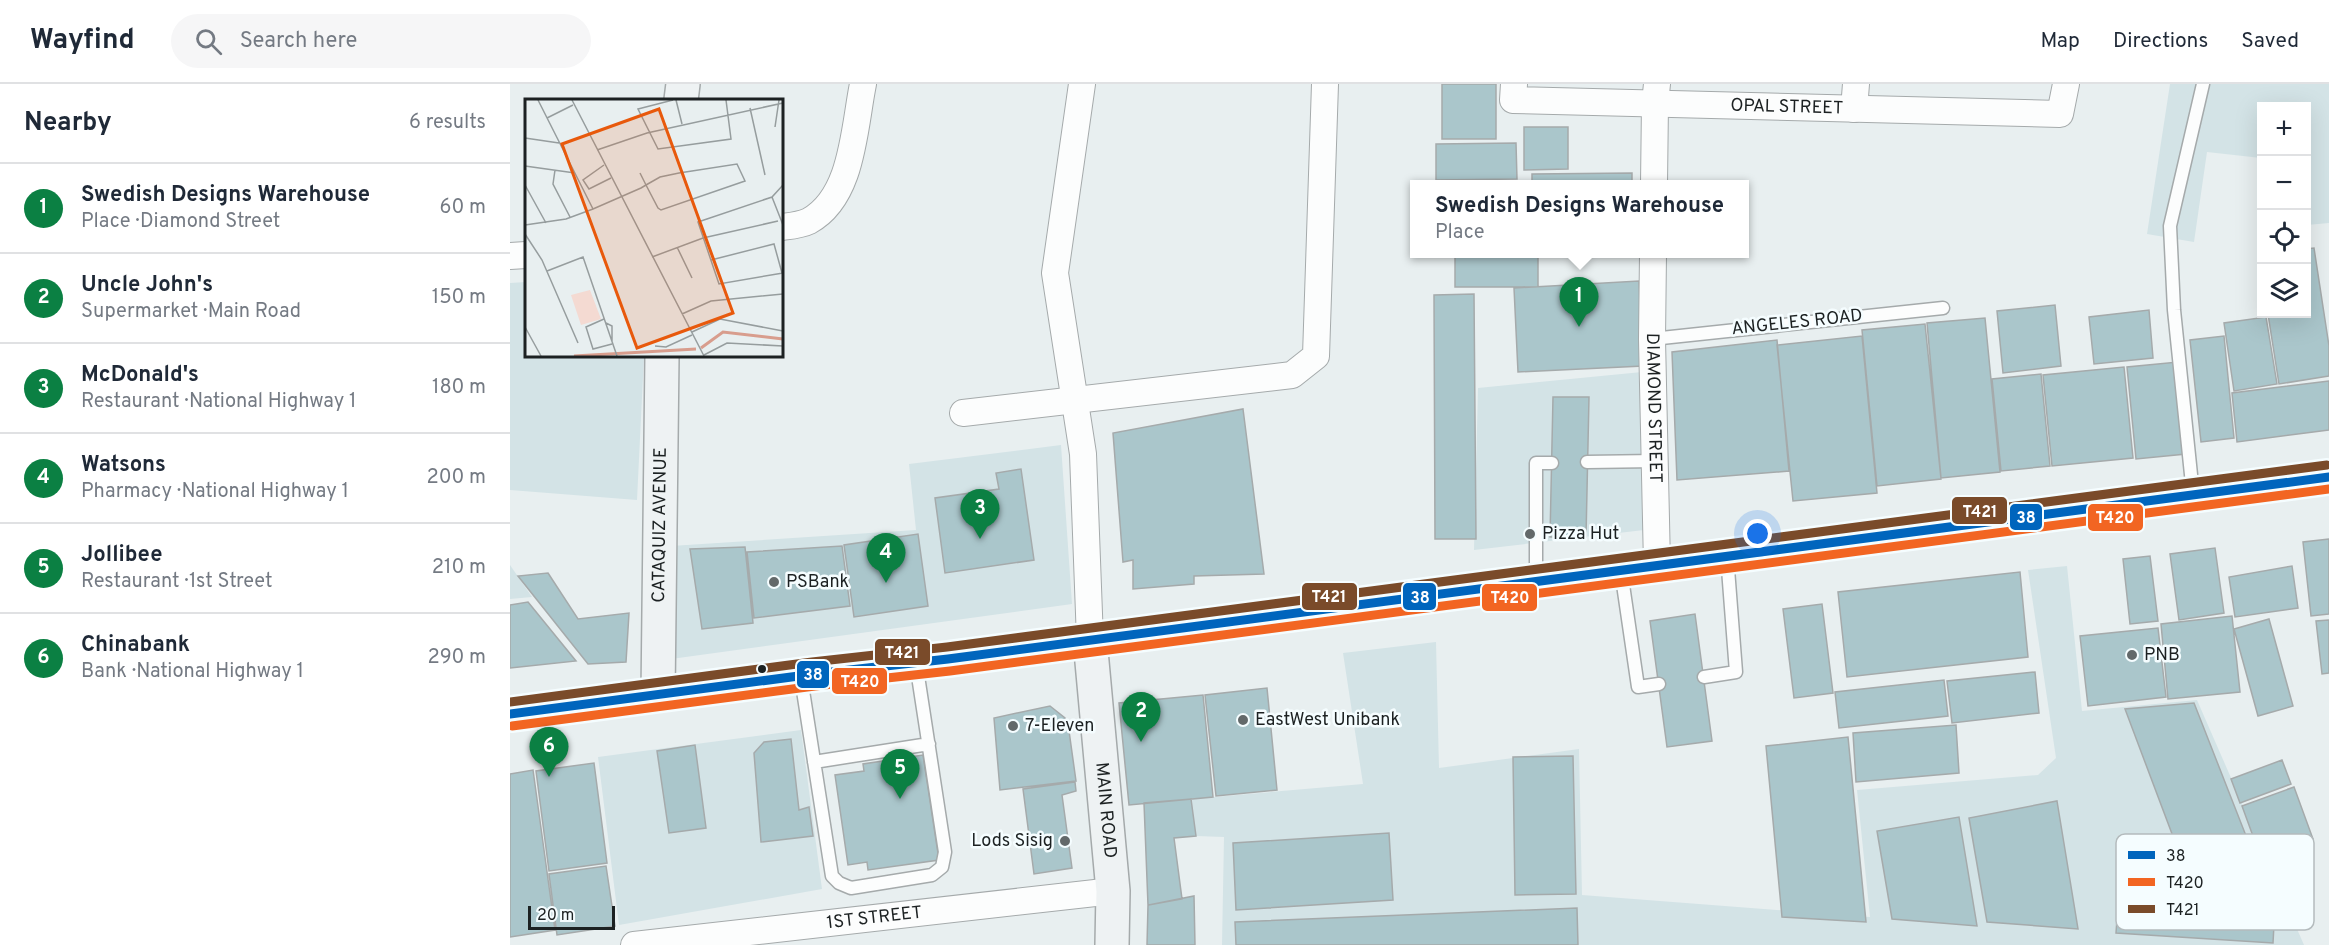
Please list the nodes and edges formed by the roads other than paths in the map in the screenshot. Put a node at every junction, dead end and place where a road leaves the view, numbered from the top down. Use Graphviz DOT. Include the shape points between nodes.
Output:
graph roads {
  1 [pos="683,84"];
  2 [pos="863,84"];
  3 [pos="1082,84"];
  4 [pos="1326,84"];
  5 [pos="1856,84"];
  6 [pos="2066,84"];
  7 [pos="2203,84"];
  8 [pos="1514,92"];
  9 [pos="1656,94"];
  10 [pos="681,99"];
  11 [pos="1854,110"];
  12 [pos="1654,180"];
  13 [pos="783,227"];
  14 [pos="525,255"];
  15 [pos="510,256"];
  16 [pos="1653,258"];
  17 [pos="1943,308"];
  18 [pos="1652,339"];
  19 [pos="662,357"];
  20 [pos="1073,399"];
  21 [pos="963,413"];
  22 [pos="1655,461"];
  23 [pos="1587,462"];
  24 [pos="1552,463"];
  25 [pos="2329,477"];
  26 [pos="2193,495"];
  27 [pos="1727,556"];
  28 [pos="1657,565"];
  29 [pos="1621,569"];
  30 [pos="1536,581"];
  31 [pos="1090,640"];
  32 [pos="916,662"];
  33 [pos="801,676"];
  34 [pos="1704,677"];
  35 [pos="1659,684"];
  36 [pos="658,695"];
  37 [pos="510,714"];
  38 [pos="929,744"];
  39 [pos="814,762"];
  40 [pos="1113,891"];
  41 [pos="773,936"];
  42 [pos="634,945"];
  43 [pos="1112,945"];
  1 -- 10 [label="street"];
  2 -- 13 [label="street" via="839,189 820,214 806,223"];
  3 -- 20 [label="street" via="1055,273"];
  4 -- 20 [label="street" via="1316,356 1292,375"];
  5 -- 11 [label="street"];
  6 -- 11 [label="street, OPAL STREET" via="2060,114"];
  7 -- 26 [label="lane" via="2170,226 2174,310"];
  8 -- 9 [label="street, OPAL STREET"];
  9 -- 11 [label="street, OPAL STREET"];
  9 -- 12 [label="street"];
  14 -- 15 [label="street"];
  16 -- 18 [label="street, DIAMOND STREET"];
  17 -- 18 [label="lane, ANGELES ROAD"];
  18 -- 22 [label="street, DIAMOND STREET"];
  19 -- 36 [label="street, CATAQUIZ AVENUE"];
  20 -- 21 [label="street"];
  20 -- 31 [label="street" via="1083,454"];
  22 -- 23 [label="lane"];
  22 -- 28 [label="street, DIAMOND STREET"];
  24 -- 30 [label="lane" via="1536,463"];
  25 -- 26 [label="highway"];
  26 -- 27 [label="highway"];
  27 -- 28 [label="highway"];
  27 -- 34 [label="lane" via="1736,672"];
  28 -- 29 [label="highway"];
  29 -- 30 [label="highway"];
  29 -- 35 [label="lane" via="1638,687"];
  30 -- 31 [label="highway"];
  31 -- 32 [label="highway"];
  31 -- 40 [label="street, MAIN ROAD"];
  32 -- 33 [label="highway"];
  32 -- 38 [label="lane"];
  33 -- 36 [label="highway"];
  33 -- 39 [label="lane"];
  36 -- 37 [label="highway"];
  38 -- 39 [label="lane"];
  38 -- 39 [label="lane" via="945,852 942,867 932,876 851,888 839,883 832,876"];
  40 -- 41 [label="street, 1ST STREET"];
  40 -- 43 [label="street, MAIN ROAD"];
  41 -- 42 [label="street, 1ST STREET"];
}
